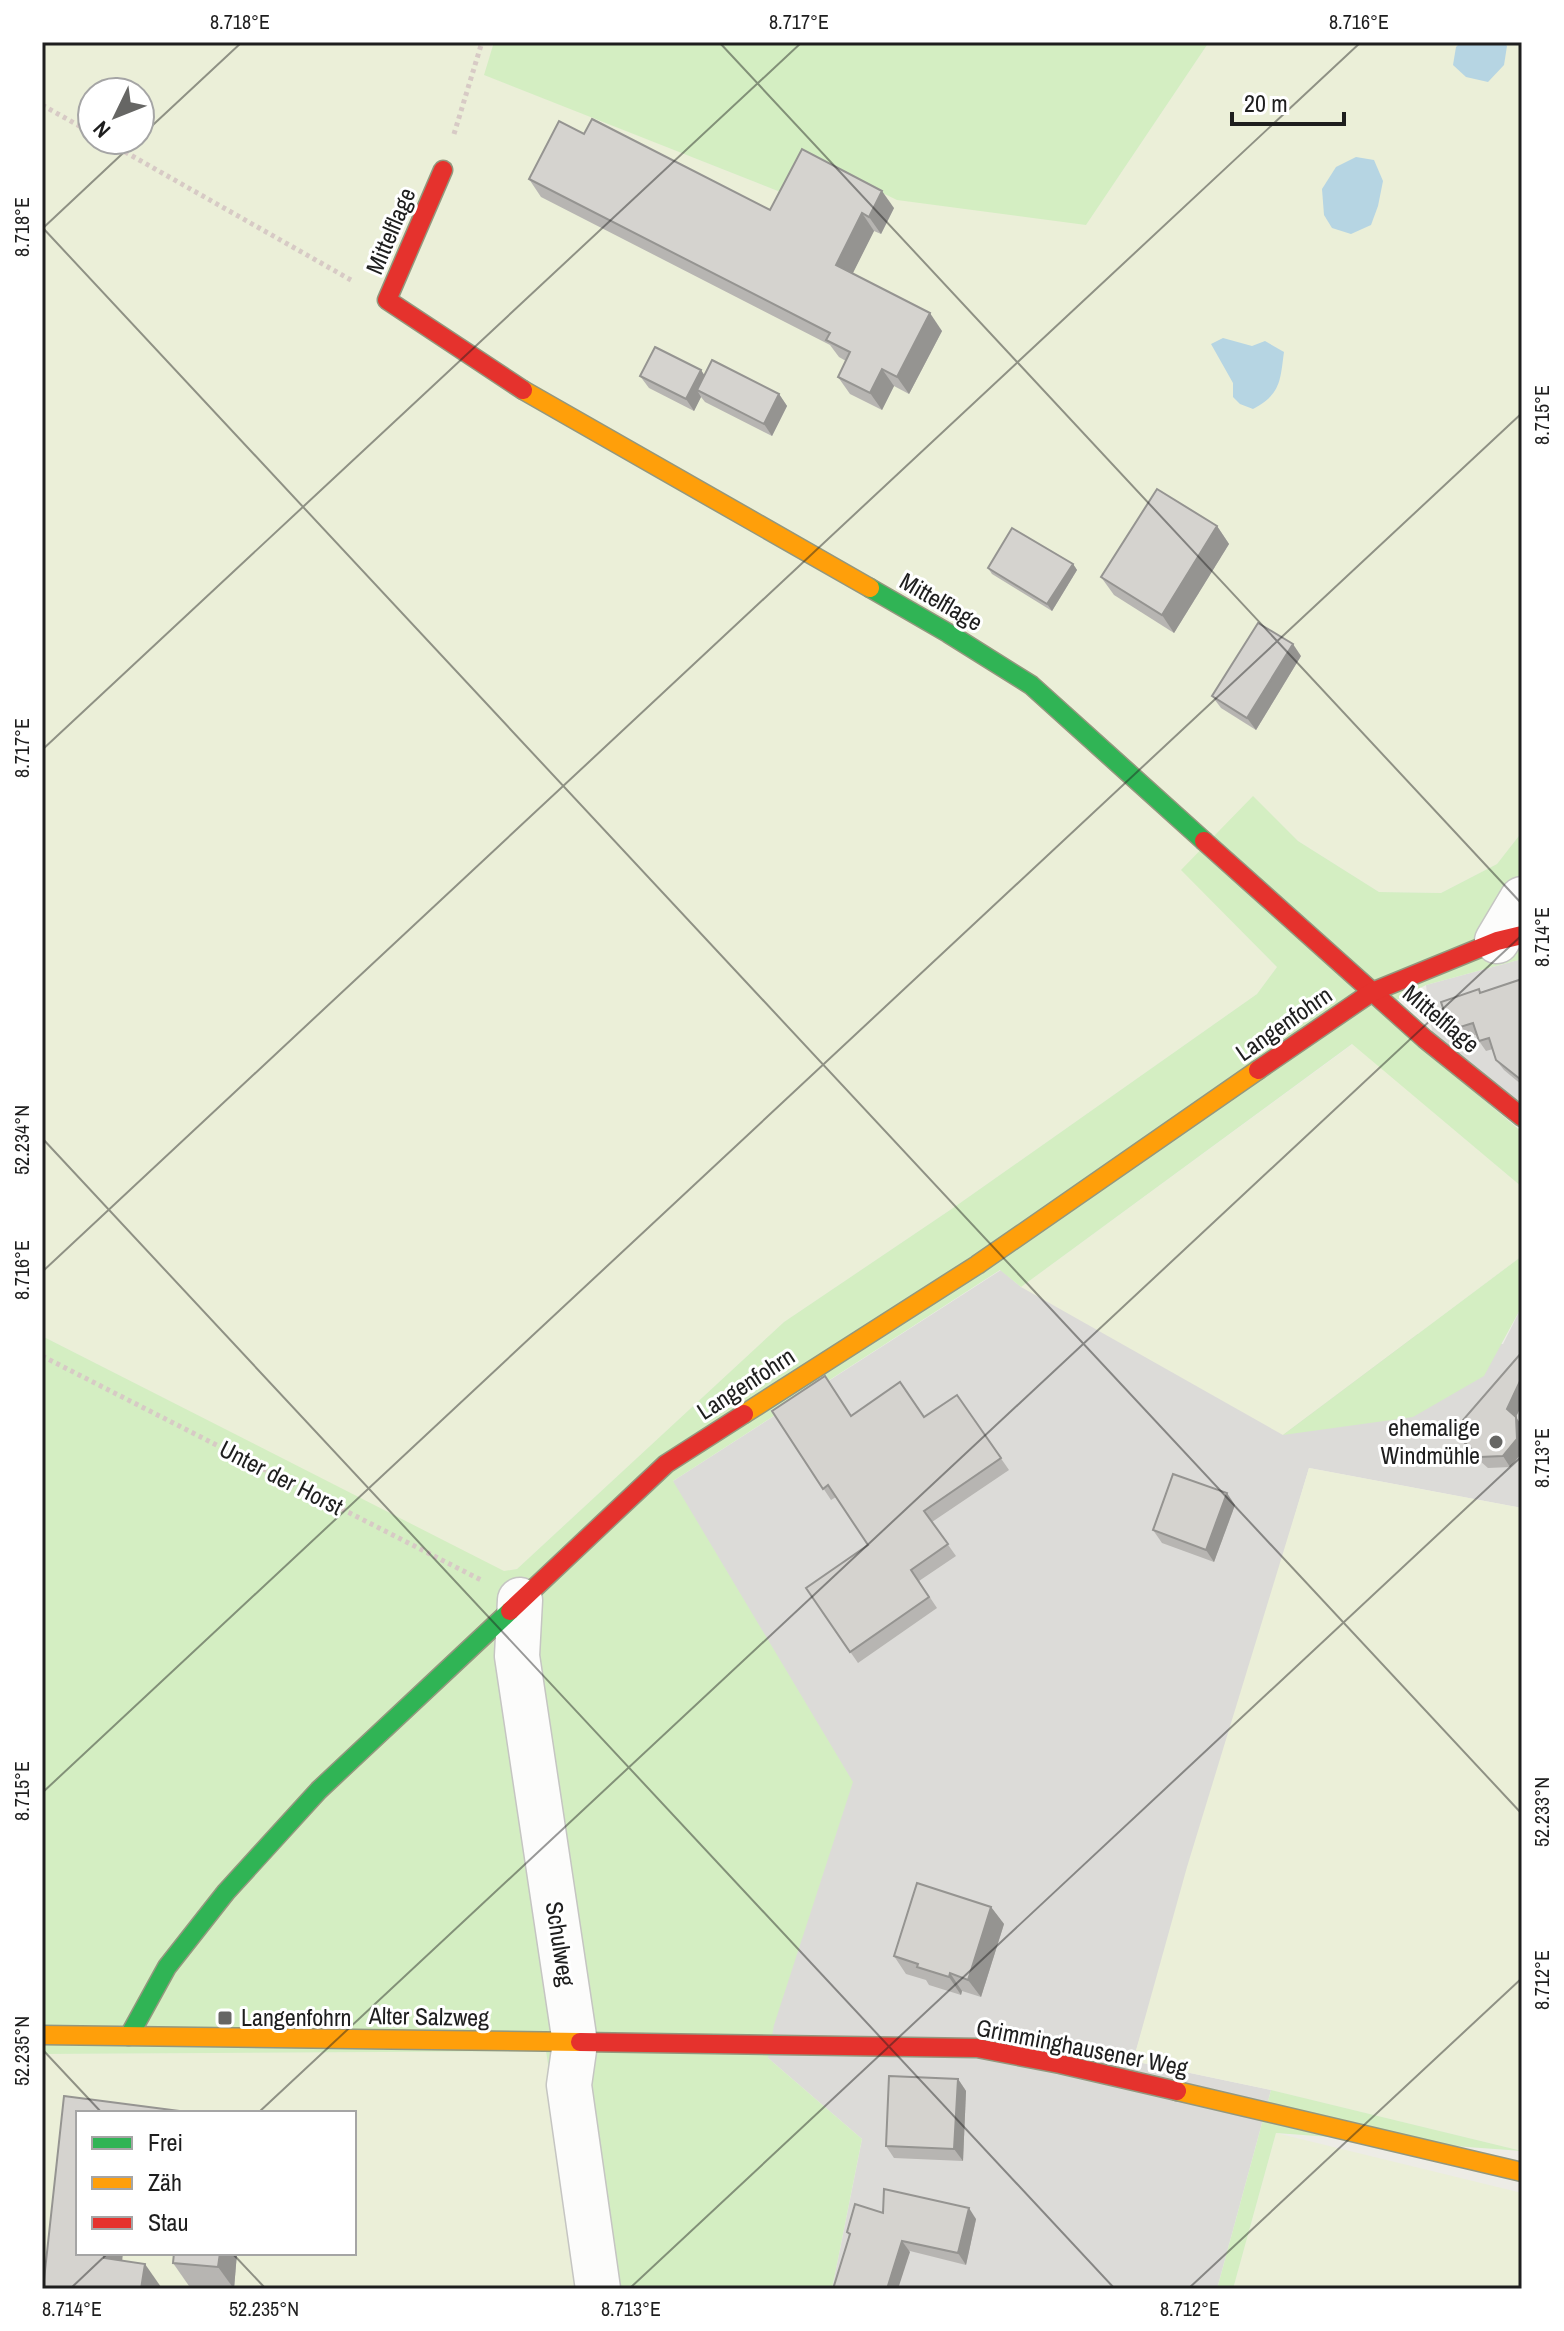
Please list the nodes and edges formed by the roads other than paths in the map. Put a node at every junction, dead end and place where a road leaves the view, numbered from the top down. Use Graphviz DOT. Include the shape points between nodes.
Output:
graph roads {
  1 [pos="443,170"];
  2 [pos="1522,899"];
  3 [pos="1510,938"];
  4 [pos="1372,992"];
  5 [pos="1522,1117"];
  6 [pos="520,1600"];
  7 [pos="42,2035"];
  8 [pos="129,2036"];
  9 [pos="575,2043"];
  10 [pos="1522,2172"];
  11 [pos="598,2289"];
  1 -- 4 [label="street, Mittelflage" via="387,300 531,395 1031,685"];
  2 -- 3 [label="street"];
  3 -- 4 [label="street, Langenfohrn"];
  4 -- 5 [label="street, Mittelflage"];
  4 -- 6 [label="street, Langenfohrn" via="977,1265 666,1464"];
  6 -- 8 [label="street, Langenfohrn" via="319,1790 226,1892 167,1967"];
  6 -- 9 [label="street, Schulweg" via="517,1656"];
  7 -- 8 [label="street, Alter Salzweg"];
  8 -- 9 [label="street, Alter Salzweg"];
  9 -- 10 [label="street, Grimminghausener Weg" via="977,2048"];
  9 -- 11 [label="street, Schulweg" via="569,2085"];
}
